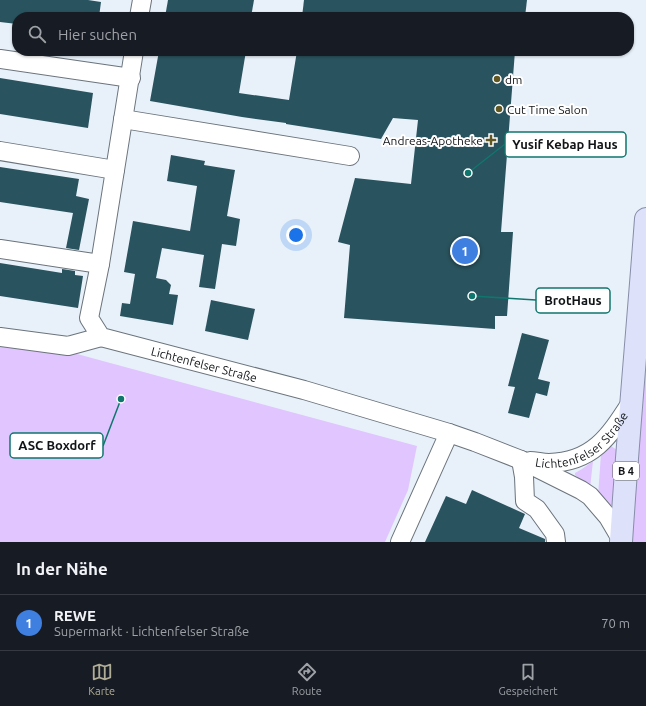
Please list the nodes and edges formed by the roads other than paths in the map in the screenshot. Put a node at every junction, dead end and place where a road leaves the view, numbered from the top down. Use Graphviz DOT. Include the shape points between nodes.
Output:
graph roads {
  1 [pos="142,0"];
  2 [pos="141,12"];
  3 [pos="133,56"];
  4 [pos="0,59"];
  5 [pos="131,78"];
  6 [pos="124,119"];
  7 [pos="0,151"];
  8 [pos="350,156"];
  9 [pos="115,170"];
  10 [pos="646,219"];
  11 [pos="0,249"];
  12 [pos="100,264"];
  13 [pos="0,337"];
  14 [pos="101,337"];
  15 [pos="632,401"];
  16 [pos="449,432"];
  17 [pos="521,460"];
  18 [pos="621,540"];
  19 [pos="400,542"];
  20 [pos="556,542"];
  1 -- 2 [label="street"];
  3 -- 5 [label="street"];
  4 -- 5 [label="street"];
  5 -- 6 [label="street"];
  6 -- 8 [label="street"];
  6 -- 9 [label="street"];
  7 -- 9 [label="street"];
  9 -- 12 [label="street"];
  10 -- 15 [label="main road, B 4"];
  11 -- 12 [label="street"];
  12 -- 14 [label="street" via="89,318"];
  13 -- 14 [label="street" via="68,346"];
  14 -- 16 [label="street, Lichtenfelser Straße" via="304,390"];
  15 -- 17 [label="street, Lichtenfelser Straße" via="607,437 583,455 566,461 548,463"];
  15 -- 18 [label="main road, B 4"];
  16 -- 17 [label="street, Lichtenfelser Straße"];
  16 -- 19 [label="street"];
  17 -- 18 [label="street, Lichtenfelser Straße" via="590,496 608,517"];
  17 -- 20 [label="street" via="525,501 537,509 555,534"];
}
